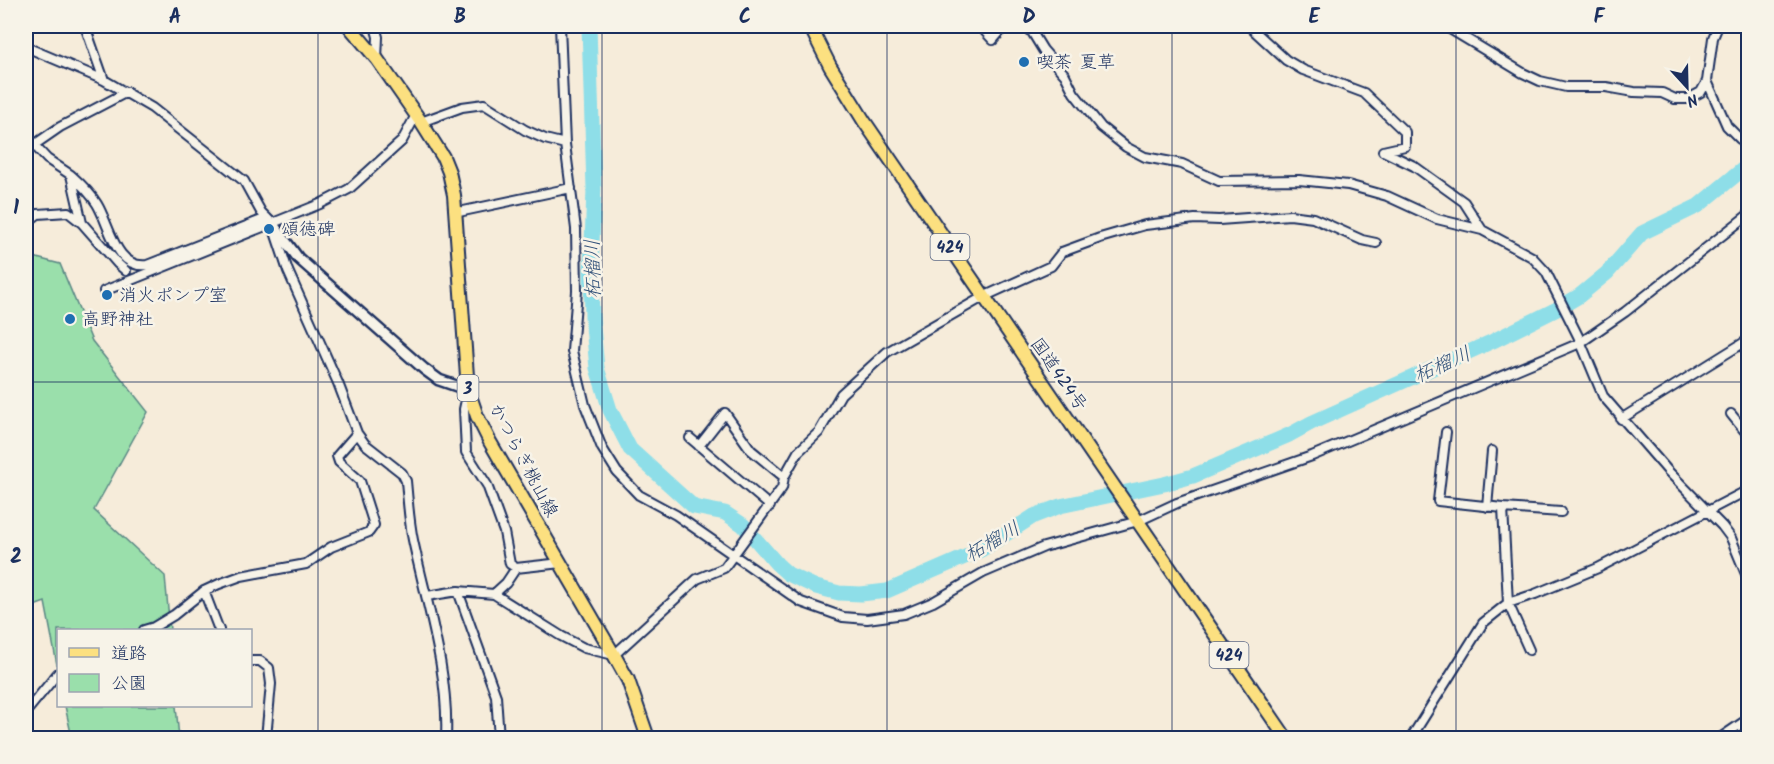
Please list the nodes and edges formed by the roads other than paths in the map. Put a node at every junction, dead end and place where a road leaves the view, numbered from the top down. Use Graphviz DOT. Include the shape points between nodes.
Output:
graph roads {
  1 [pos="85,26"];
  2 [pos="349,26"];
  3 [pos="375,26"];
  4 [pos="560,26"];
  5 [pos="810,26"];
  6 [pos="980,26"];
  7 [pos="1005,26"];
  8 [pos="1021,26"];
  9 [pos="1249,26"];
  10 [pos="1445,26"];
  11 [pos="1718,26"];
  12 [pos="26,47"];
  13 [pos="377,59"];
  14 [pos="104,80"];
  15 [pos="1707,81"];
  16 [pos="127,92"];
  17 [pos="418,118"];
  18 [pos="565,144"];
  19 [pos="1749,144"];
  20 [pos="71,175"];
  21 [pos="573,184"];
  22 [pos="454,213"];
  23 [pos="1749,215"];
  24 [pos="269,220"];
  25 [pos="82,223"];
  26 [pos="1482,230"];
  27 [pos="26,237"];
  28 [pos="1376,243"];
  29 [pos="126,271"];
  30 [pos="104,291"];
  31 [pos="982,297"];
  32 [pos="1579,339"];
  33 [pos="1747,344"];
  34 [pos="468,390"];
  35 [pos="1731,414"];
  36 [pos="1621,418"];
  37 [pos="1446,432"];
  38 [pos="357,433"];
  39 [pos="1749,435"];
  40 [pos="690,438"];
  41 [pos="699,446"];
  42 [pos="1492,451"];
  43 [pos="784,477"];
  44 [pos="1749,490"];
  45 [pos="1487,507"];
  46 [pos="769,508"];
  47 [pos="1503,508"];
  48 [pos="1561,512"];
  49 [pos="1708,512"];
  50 [pos="1137,519"];
  51 [pos="734,557"];
  52 [pos="561,563"];
  53 [pos="516,568"];
  54 [pos="1749,579"];
  55 [pos="204,591"];
  56 [pos="458,591"];
  57 [pos="494,594"];
  58 [pos="427,596"];
  59 [pos="1508,603"];
  60 [pos="147,629"];
  61 [pos="219,629"];
  62 [pos="1529,650"];
  63 [pos="614,655"];
  64 [pos="252,661"];
  65 [pos="57,674"];
  66 [pos="26,712"];
  67 [pos="1749,719"];
  68 [pos="1749,724"];
  69 [pos="266,738"];
  70 [pos="446,738"];
  71 [pos="499,738"];
  72 [pos="648,738"];
  73 [pos="1287,738"];
  74 [pos="1411,738"];
  75 [pos="1720,738"];
  76 [pos="1742,738"];
  1 -- 14 [label="street"];
  2 -- 13 [label="main road, かつらぎ桃山線 / 3"];
  3 -- 13 [label="street"];
  4 -- 18 [label="street"];
  5 -- 31 [label="main road, 国道424号 / 424" via="864,121"];
  6 -- 7 [label="street" via="993,40"];
  8 -- 26 [label="street" via="1032,32 1101,127 1145,157 1182,164 1219,181 1299,180 1348,185 1387,196 1437,219"];
  9 -- 26 [label="street" via="1286,60 1364,93 1405,132 1405,146 1383,151 1414,166 1464,202"];
  10 -- 15 [label="street" via="1523,73 1566,87 1606,87 1688,99 1701,92"];
  11 -- 15 [label="street"];
  12 -- 14 [label="street"];
  13 -- 17 [label="main road, かつらぎ桃山線 / 3"];
  14 -- 16 [label="street"];
  15 -- 19 [label="street" via="1727,126"];
  16 -- 20 [label="street" via="34,145"];
  16 -- 24 [label="street" via="244,181"];
  17 -- 18 [label="street" via="484,104 525,130"];
  17 -- 22 [label="main road, かつらぎ桃山線 / 3" via="449,172"];
  17 -- 24 [label="street" via="402,141 349,189 320,204"];
  18 -- 21 [label="street"];
  20 -- 24 [label="street" via="97,204 123,258 139,266"];
  20 -- 25 [label="street"];
  21 -- 22 [label="street"];
  21 -- 51 [label="street" via="577,291 572,351 585,405 602,448 617,472 639,495 676,515"];
  22 -- 34 [label="main road, かつらぎ桃山線 / 3"];
  23 -- 32 [label="street" via="1624,312"];
  24 -- 30 [label="street"];
  24 -- 34 [label="street" via="298,258 424,369 439,380"];
  24 -- 38 [label="street"];
  25 -- 27 [label="street" via="68,212 38,214 30,220"];
  25 -- 29 [label="street"];
  26 -- 32 [label="street" via="1532,257 1546,272"];
  28 -- 31 [label="street" via="1313,219 1290,215 1145,225 1062,252 1051,266"];
  31 -- 43 [label="street" via="879,359 841,394 819,432 798,452"];
  31 -- 50 [label="main road, 国道424号 / 424"];
  32 -- 36 [label="street" via="1603,396"];
  32 -- 50 [label="street" via="1312,456"];
  33 -- 36 [label="street"];
  34 -- 52 [label="main road, かつらぎ桃山線 / 3" via="490,442"];
  34 -- 53 [label="street" via="464,409 466,452 487,485 504,532 510,564"];
  35 -- 39 [label="street"];
  36 -- 49 [label="street"];
  37 -- 45 [label="street" via="1438,501"];
  38 -- 55 [label="street" via="337,456 360,481 374,525 369,532 331,547 306,564 241,576"];
  38 -- 58 [label="street" via="406,481 412,538"];
  40 -- 41 [label="street"];
  41 -- 43 [label="street" via="725,413 751,450"];
  41 -- 46 [label="street"];
  42 -- 45 [label="street"];
  43 -- 46 [label="street"];
  44 -- 49 [label="street"];
  45 -- 47 [label="street"];
  46 -- 51 [label="street"];
  47 -- 48 [label="street"];
  47 -- 59 [label="street"];
  49 -- 54 [label="street" via="1731,538"];
  49 -- 59 [label="street" via="1599,568"];
  50 -- 51 [label="street" via="1044,548 983,573 904,614 867,619 843,617 801,602"];
  50 -- 73 [label="main road, 国道424号 / 424"];
  51 -- 63 [label="street" via="724,568 697,579"];
  52 -- 53 [label="street"];
  52 -- 63 [label="main road, かつらぎ桃山線 / 3"];
  53 -- 57 [label="street"];
  55 -- 60 [label="street" via="174,615"];
  55 -- 61 [label="street"];
  56 -- 57 [label="street"];
  56 -- 58 [label="street"];
  56 -- 71 [label="street" via="496,696"];
  57 -- 63 [label="street" via="584,648"];
  58 -- 70 [label="street" via="445,688"];
  59 -- 62 [label="street"];
  59 -- 74 [label="street" via="1483,623"];
  63 -- 72 [label="main road, かつらぎ桃山線 / 3" via="628,680"];
  64 -- 69 [label="street" via="260,661 269,668"];
  65 -- 66 [label="street"];
  67 -- 75 [label="street"];
  68 -- 76 [label="main road"];
}
